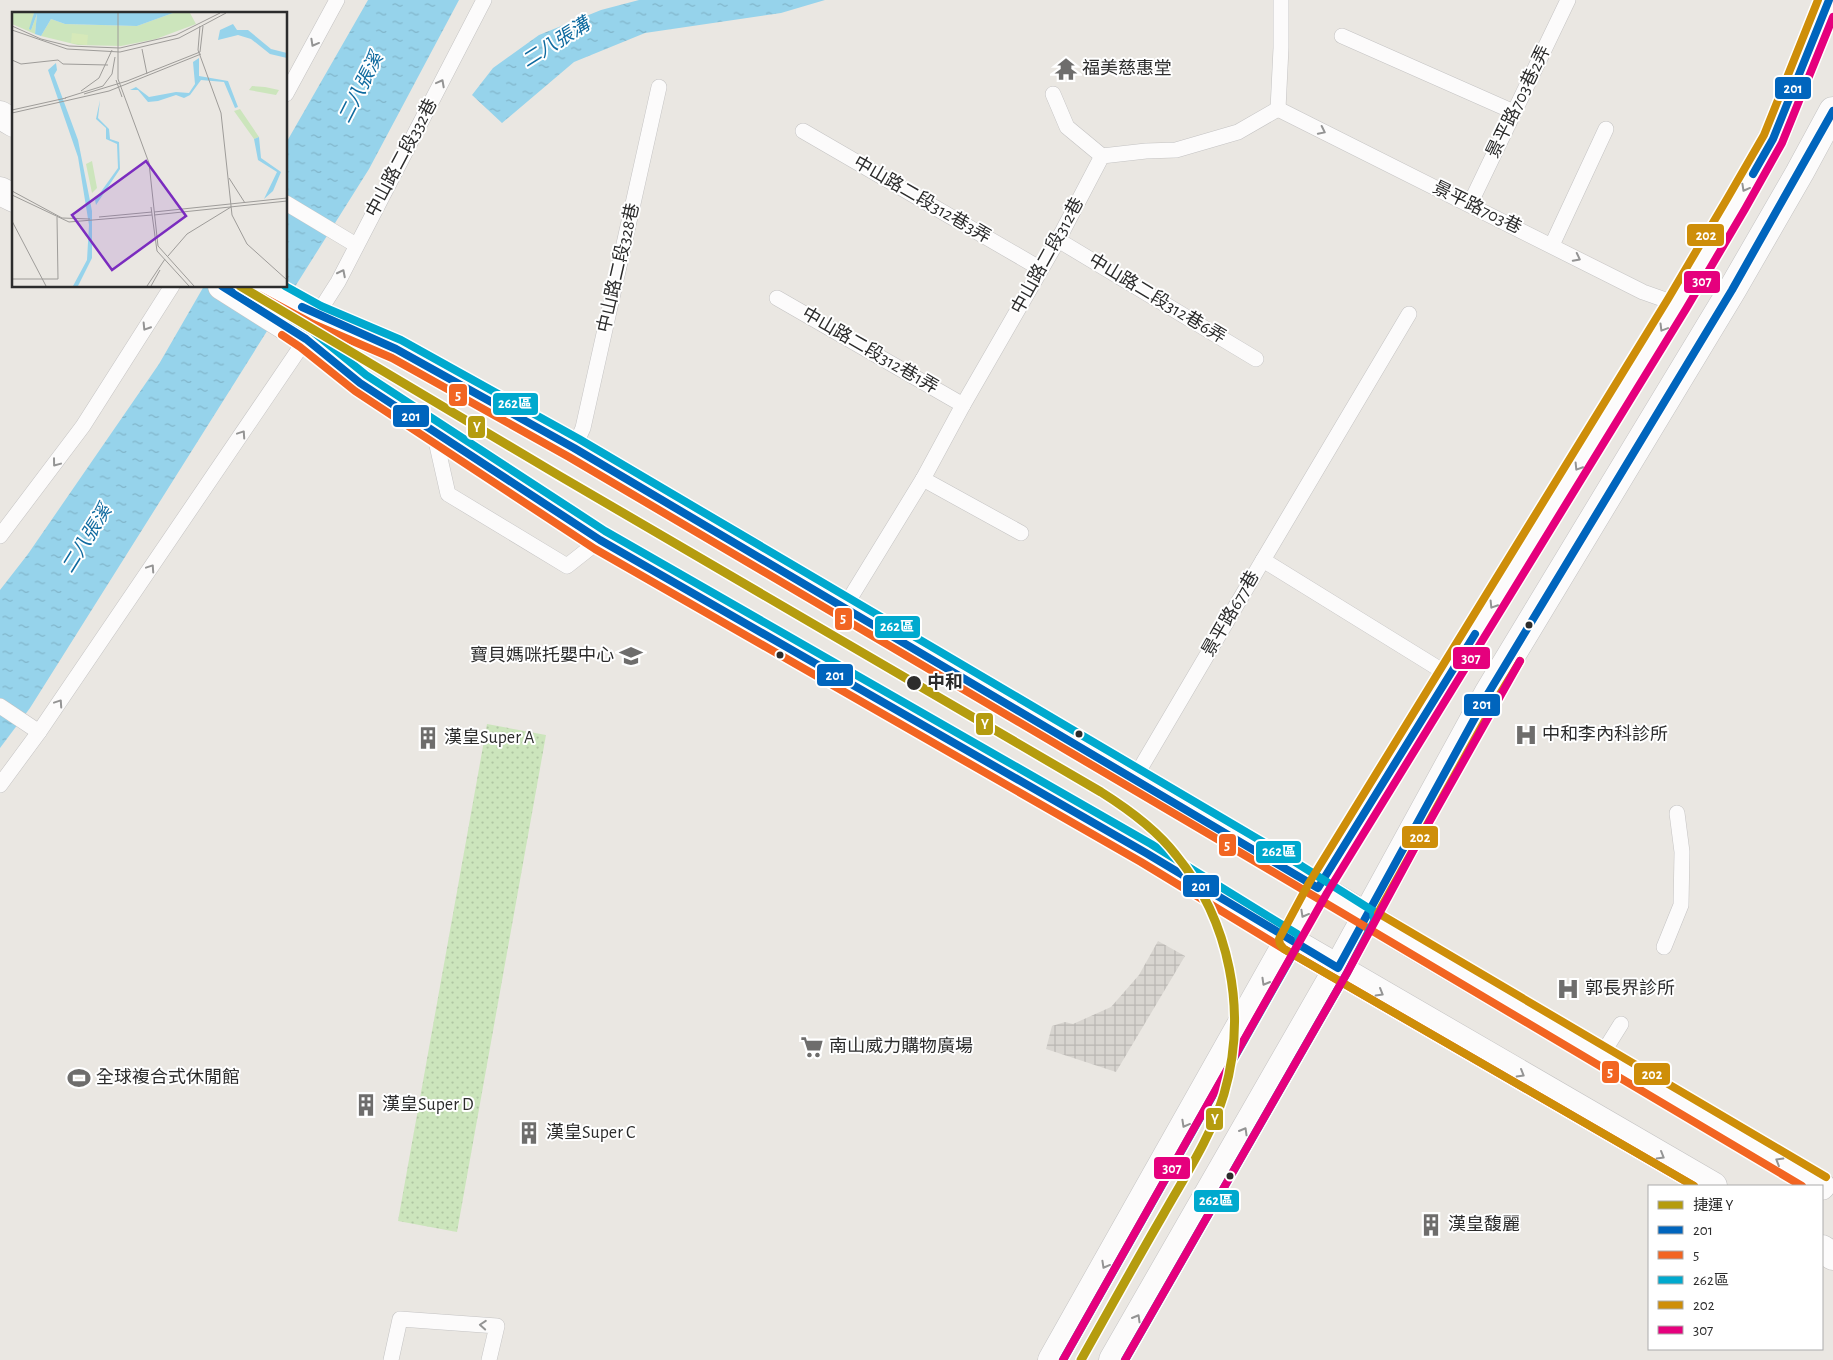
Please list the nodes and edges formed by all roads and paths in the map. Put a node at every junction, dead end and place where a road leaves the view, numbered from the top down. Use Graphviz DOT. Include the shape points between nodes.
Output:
graph roads {
  1 [pos="337,0"];
  2 [pos="484,0"];
  3 [pos="1281,0"];
  4 [pos="1568,0"];
  5 [pos="1830,0"];
  6 [pos="1342,36"];
  7 [pos="659,87"];
  8 [pos="288,90"];
  9 [pos="1053,94"];
  10 [pos="1278,109"];
  11 [pos="1833,111"];
  12 [pos="1514,112"];
  13 [pos="0,115"];
  14 [pos="12,123"];
  15 [pos="1606,129"];
  16 [pos="803,131"];
  17 [pos="1102,156"];
  18 [pos="0,191"];
  19 [pos="12,197"];
  20 [pos="288,204"];
  21 [pos="1470,204"];
  22 [pos="1058,240"];
  23 [pos="356,245"];
  24 [pos="1552,245"];
  25 [pos="1041,270"];
  26 [pos="171,288"];
  27 [pos="226,288"];
  28 [pos="266,288"];
  29 [pos="777,298"];
  30 [pos="1677,304"];
  31 [pos="1409,314"];
  32 [pos="312,327"];
  33 [pos="1256,358"];
  34 [pos="963,405"];
  35 [pos="434,430"];
  36 [pos="574,448"];
  37 [pos="923,479"];
  38 [pos="1021,533"];
  39 [pos="0,536"];
  40 [pos="600,540"];
  41 [pos="1263,560"];
  42 [pos="844,608"];
  43 [pos="1449,675"];
  44 [pos="0,706"];
  45 [pos="39,732"];
  46 [pos="1134,779"];
  47 [pos="0,785"];
  48 [pos="1677,813"];
  49 [pos="1318,888"];
  50 [pos="1365,917"];
  51 [pos="1289,940"];
  52 [pos="1664,947"];
  53 [pos="1338,968"];
  54 [pos="1621,1024"];
  55 [pos="1601,1056"];
  56 [pos="1712,1185"];
  57 [pos="1819,1185"];
  58 [pos="391,1360"];
  59 [pos="489,1360"];
  60 [pos="1052,1360"];
  61 [pos="1113,1360"];
  1 -- 8 [label="lane, one-way"];
  23 -- 2 [label="lane, 中山路二段332巷, one-way"];
  3 -- 10 [label="lane"];
  4 -- 12 [label="lane, 景平路703巷2弄"];
  5 -- 30 [label="main road, one-way" via="1773,139"];
  6 -- 12 [label="lane"];
  7 -- 36 [label="lane, 中山路二段328巷" via="583,428"];
  9 -- 17 [label="lane" via="1068,127"];
  10 -- 17 [label="lane" via="1238,132 1176,150"];
  10 -- 21 [label="lane, 景平路703巷, one-way"];
  11 -- 50 [label="main road" via="1732,290 1489,692"];
  12 -- 21 [label="lane, 景平路703巷2弄"];
  13 -- 14 [label="main road"];
  15 -- 24 [label="lane"];
  16 -- 25 [label="lane, 中山路二段312巷3弄"];
  17 -- 22 [label="lane, 中山路二段312巷"];
  18 -- 19 [label="main road"];
  20 -- 23 [label="lane"];
  21 -- 24 [label="lane, 景平路703巷"];
  22 -- 25 [label="lane, 中山路二段312巷"];
  22 -- 33 [label="lane, 中山路二段312巷6弄"];
  32 -- 23 [label="lane, 中山路二段332巷, one-way"];
  24 -- 30 [label="lane, 景平路703巷, one-way" via="1643,292"];
  25 -- 34 [label="lane, 中山路二段312巷"];
  26 -- 39 [label="lane, one-way" via="83,426"];
  27 -- 32 [label="main road"];
  28 -- 32 [label="main road"];
  29 -- 34 [label="lane, 中山路二段312巷1弄"];
  30 -- 43 [label="main road, one-way"];
  31 -- 41 [label="lane"];
  32 -- 35 [label="main road" via="360,383"];
  32 -- 36 [label="main road" via="396,349"];
  45 -- 32 [label="lane, 中山路二段332巷, one-way"];
  34 -- 37 [label="lane, 中山路二段312巷"];
  35 -- 40 [label="main road"];
  35 -- 40 [label="lane" via="448,494 567,566"];
  36 -- 42 [label="main road"];
  37 -- 38 [label="lane"];
  37 -- 42 [label="lane, 中山路二段312巷"];
  40 -- 51 [label="main road" via="1146,853"];
  41 -- 43 [label="lane, 景平路677巷"];
  41 -- 46 [label="lane, 景平路677巷"];
  42 -- 46 [label="main road"];
  43 -- 49 [label="main road"];
  44 -- 45 [label="lane"];
  45 -- 47 [label="lane, 中山路二段332巷"];
  46 -- 49 [label="main road"];
  48 -- 52 [label="lane" via="1682,852 1681,905"];
  49 -- 50 [label="main road"];
  49 -- 51 [label="main road, one-way"];
  50 -- 53 [label="main road"];
  50 -- 55 [label="main road"];
  51 -- 53 [label="main road"];
  51 -- 60 [label="main road, one-way"];
  53 -- 56 [label="main road, one-way"];
  61 -- 53 [label="main road, one-way"];
  54 -- 55 [label="lane"];
  57 -- 55 [label="main road, one-way"];
  59 -- 58 [label="lane, one-way" via="497,1326 400,1319"];
}
